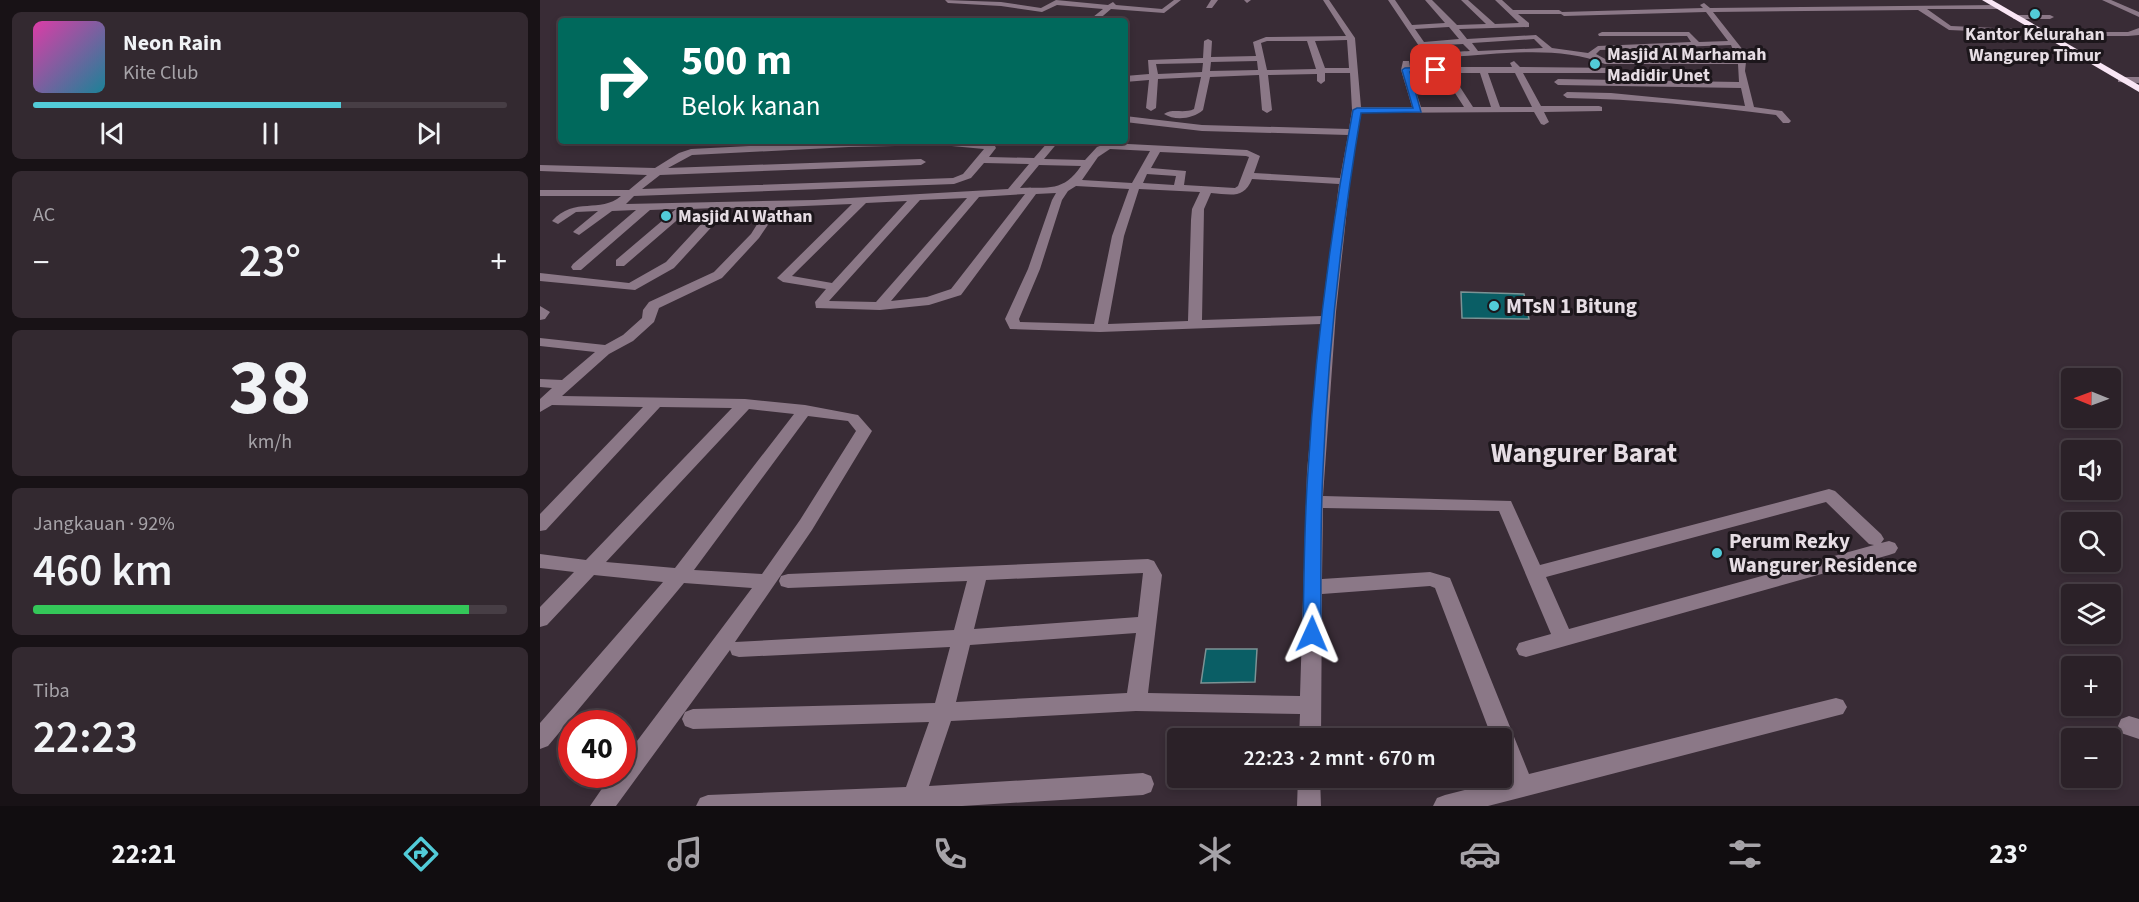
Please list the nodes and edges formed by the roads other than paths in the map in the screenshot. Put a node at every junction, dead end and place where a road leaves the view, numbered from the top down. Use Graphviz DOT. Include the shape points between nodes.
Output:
graph roads {
  1 [pos="1038,0"];
  2 [pos="1117,0"];
  3 [pos="1147,0"];
  4 [pos="1178,0"];
  5 [pos="1215,0"];
  6 [pos="1326,0"];
  7 [pos="1391,0"];
  8 [pos="1428,0"];
  9 [pos="1464,0"];
  10 [pos="1498,0"];
  11 [pos="1702,0"];
  12 [pos="1811,0"];
  13 [pos="1986,0"];
  14 [pos="2105,0"];
  15 [pos="948,1"];
  16 [pos="1059,1"];
  17 [pos="1084,2"];
  18 [pos="1580,5"];
  19 [pos="1109,6"];
  20 [pos="1209,6"];
  21 [pos="1919,7"];
  22 [pos="1025,8"];
  23 [pos="1999,8"];
  24 [pos="1137,9"];
  25 [pos="1825,9"];
  26 [pos="1706,10"];
  27 [pos="1668,11"];
  28 [pos="1511,12"];
  29 [pos="1068,13"];
  30 [pos="1593,14"];
  31 [pos="2139,15"];
  32 [pos="1126,17"];
  33 [pos="2016,17"];
  34 [pos="2050,17"];
  35 [pos="1095,18"];
  36 [pos="1676,19"];
  37 [pos="1454,26"];
  38 [pos="1493,26"];
  39 [pos="1411,27"];
  40 [pos="2139,30"];
  41 [pos="2042,33"];
  42 [pos="1311,38"];
  43 [pos="1351,38"];
  44 [pos="1208,41"];
  45 [pos="1466,41"];
  46 [pos="1734,43"];
  47 [pos="2059,43"];
  48 [pos="2096,43"];
  49 [pos="1697,45"];
  50 [pos="1550,50"];
  51 [pos="1593,52"];
  52 [pos="1476,53"];
  53 [pos="1260,58"];
  54 [pos="1207,59"];
  55 [pos="1547,59"];
  56 [pos="1515,66"];
  57 [pos="1742,67"];
  58 [pos="1321,70"];
  59 [pos="1355,70"];
  60 [pos="1440,70"];
  61 [pos="1483,70"];
  62 [pos="1553,70"];
  63 [pos="1263,71"];
  64 [pos="1206,74"];
  65 [pos="1154,76"];
  66 [pos="1128,79"];
  67 [pos="2121,80"];
  68 [pos="2139,80"];
  69 [pos="1321,81"];
  70 [pos="1558,82"];
  71 [pos="1684,84"];
  72 [pos="1743,85"];
  73 [pos="2139,89"];
  74 [pos="1567,95"];
  75 [pos="1748,104"];
  76 [pos="1151,108"];
  77 [pos="1599,109"];
  78 [pos="1267,110"];
  79 [pos="1357,110"];
  80 [pos="1472,110"];
  81 [pos="1497,110"];
  82 [pos="1537,110"];
  83 [pos="1575,110"];
  84 [pos="1418,111"];
  85 [pos="1169,114"];
  86 [pos="1128,119"];
  87 [pos="1786,121"];
  88 [pos="1544,122"];
  89 [pos="1353,132"];
  90 [pos="880,144"];
  91 [pos="932,144"];
  92 [pos="974,144"];
  93 [pos="1052,144"];
  94 [pos="826,146"];
  95 [pos="1156,148"];
  96 [pos="982,160"];
  97 [pos="921,162"];
  98 [pos="1037,162"];
  99 [pos="1088,163"];
  100 [pos="808,166"];
  101 [pos="540,168"];
  102 [pos="660,171"];
  103 [pos="1143,171"];
  104 [pos="1248,176"];
  105 [pos="1345,181"];
  106 [pos="908,183"];
  107 [pos="791,186"];
  108 [pos="1069,186"];
  109 [pos="1134,186"];
  110 [pos="1178,188"];
  111 [pos="1207,189"];
  112 [pos="1010,192"];
  113 [pos="1032,192"];
  114 [pos="540,193"];
  115 [pos="632,193"];
  116 [pos="975,194"];
  117 [pos="917,197"];
  118 [pos="862,201"];
  119 [pos="689,204"];
  120 [pos="727,204"];
  121 [pos="776,204"];
  122 [pos="648,206"];
  123 [pos="613,207"];
  124 [pos="558,221"];
  125 [pos="579,232"];
  126 [pos="620,263"];
  127 [pos="577,267"];
  128 [pos="540,277"];
  129 [pos="836,287"];
  130 [pos="880,306"];
  131 [pos="540,310"];
  132 [pos="540,316"];
  133 [pos="1328,320"];
  134 [pos="1195,323"];
  135 [pos="1100,328"];
  136 [pos="540,342"];
  137 [pos="604,351"];
  138 [pos="540,383"];
  139 [pos="566,385"];
  140 [pos="544,404"];
  141 [pos="654,404"];
  142 [pos="745,404"];
  143 [pos="805,410"];
  144 [pos="1315,502"];
  145 [pos="540,525"];
  146 [pos="540,561"];
  147 [pos="588,568"];
  148 [pos="1535,573"];
  149 [pos="978,574"];
  150 [pos="679,576"];
  151 [pos="777,582"];
  152 [pos="1313,587"];
  153 [pos="540,619"];
  154 [pos="1145,624"];
  155 [pos="961,638"];
  156 [pos="1563,638"];
  157 [pos="739,649"];
  158 [pos="1526,649"];
  159 [pos="1136,702"];
  160 [pos="1310,705"];
  161 [pos="1836,707"];
  162 [pos="943,712"];
  163 [pos="693,718"];
  164 [pos="1310,728"];
  165 [pos="540,740"];
  166 [pos="1143,784"];
  167 [pos="1523,787"];
  168 [pos="1309,788"];
  169 [pos="914,798"];
  170 [pos="602,806"];
  171 [pos="708,806"];
  172 [pos="1309,806"];
  173 [pos="1445,806"];
  1 -- 22 [label="street"];
  2 -- 19 [label="street"];
  3 -- 24 [label="street"];
  4 -- 24 [label="street" via="1166,11"];
  5 -- 20 [label="street"];
  6 -- 43 [label="street"];
  7 -- 39 [label="street"];
  8 -- 37 [label="street"];
  9 -- 38 [label="street"];
  10 -- 28 [label="street"];
  11 -- 26 [label="street"];
  12 -- 25 [label="street"];
  13 -- 23 [label="highway"];
  14 -- 31 [label="street"];
  15 -- 22 [label="street"];
  16 -- 17 [label="street"];
  16 -- 22 [label="street" via="1043,10"];
  17 -- 19 [label="street"];
  17 -- 29 [label="street"];
  18 -- 30 [label="street" via="1588,6"];
  19 -- 24 [label="street"];
  19 -- 35 [label="street"];
  21 -- 23 [label="street"];
  21 -- 25 [label="street"];
  21 -- 41 [label="street" via="1948,28"];
  23 -- 33 [label="highway"];
  24 -- 32 [label="street"];
  25 -- 26 [label="street"];
  26 -- 27 [label="street"];
  26 -- 46 [label="street"];
  27 -- 30 [label="street"];
  27 -- 36 [label="street"];
  28 -- 30 [label="street"];
  28 -- 38 [label="street" via="1526,25"];
  33 -- 34 [label="street"];
  33 -- 41 [label="highway"];
  37 -- 38 [label="street"];
  37 -- 39 [label="street"];
  37 -- 45 [label="street"];
  39 -- 45 [label="street" via="1424,47"];
  40 -- 41 [label="street" via="2128,34"];
  41 -- 47 [label="highway"];
  42 -- 43 [label="street"];
  42 -- 53 [label="street" via="1261,39 1256,44"];
  42 -- 58 [label="street"];
  43 -- 59 [label="street"];
  44 -- 54 [label="street"];
  45 -- 50 [label="street" via="1536,37"];
  45 -- 52 [label="street"];
  46 -- 49 [label="street"];
  46 -- 57 [label="street" via="1740,50"];
  47 -- 48 [label="street"];
  47 -- 67 [label="highway"];
  49 -- 51 [label="street"];
  49 -- 51 [label="street" via="1686,30 1603,32"];
  50 -- 51 [label="street"];
  50 -- 52 [label="street"];
  51 -- 57 [label="street" via="1608,62"];
  52 -- 60 [label="street" via="1448,55 1440,60"];
  53 -- 54 [label="street"];
  53 -- 63 [label="street"];
  54 -- 64 [label="street"];
  54 -- 65 [label="street" via="1153,62 1150,64"];
  55 -- 62 [label="street"];
  56 -- 61 [label="street"];
  56 -- 62 [label="street"];
  56 -- 82 [label="street"];
  57 -- 62 [label="street"];
  57 -- 72 [label="street"];
  58 -- 59 [label="street"];
  58 -- 63 [label="street"];
  58 -- 69 [label="street"];
  59 -- 79 [label="street"];
  60 -- 61 [label="street"];
  60 -- 80 [label="street"];
  60 -- 84 [label="street" via="1406,67"];
  61 -- 81 [label="street"];
  62 -- 70 [label="street"];
  63 -- 64 [label="street"];
  63 -- 78 [label="street"];
  64 -- 65 [label="street"];
  64 -- 85 [label="street" via="1196,112"];
  65 -- 66 [label="street"];
  65 -- 76 [label="street"];
  67 -- 68 [label="street"];
  67 -- 73 [label="highway"];
  70 -- 71 [label="street" via="1665,80"];
  70 -- 74 [label="street"];
  71 -- 72 [label="street"];
  71 -- 75 [label="street" via="1694,95"];
  72 -- 75 [label="street"];
  74 -- 75 [label="street"];
  74 -- 83 [label="street"];
  75 -- 87 [label="street" via="1779,113"];
  77 -- 83 [label="street"];
  79 -- 84 [label="street"];
  79 -- 89 [label="street"];
  80 -- 81 [label="street"];
  80 -- 84 [label="street"];
  81 -- 82 [label="street"];
  82 -- 83 [label="street"];
  82 -- 88 [label="street"];
  86 -- 89 [label="street" via="1202,128"];
  89 -- 105 [label="street"];
  90 -- 94 [label="street"];
  91 -- 97 [label="street"];
  92 -- 96 [label="street" via="990,147"];
  93 -- 98 [label="street"];
  94 -- 100 [label="street"];
  94 -- 102 [label="street" via="691,152 678,155"];
  95 -- 99 [label="street" via="1108,146 1095,153"];
  95 -- 103 [label="street"];
  95 -- 104 [label="street" via="1250,153 1255,156"];
  96 -- 98 [label="street"];
  96 -- 106 [label="street" via="960,180"];
  97 -- 100 [label="street"];
  97 -- 106 [label="street"];
  98 -- 99 [label="street"];
  98 -- 112 [label="street"];
  99 -- 108 [label="street"];
  100 -- 102 [label="street"];
  100 -- 107 [label="street"];
  101 -- 102 [label="street"];
  102 -- 115 [label="street"];
  103 -- 109 [label="street"];
  103 -- 110 [label="street" via="1182,174"];
  104 -- 105 [label="street"];
  104 -- 111 [label="street" via="1241,190"];
  105 -- 133 [label="street"];
  106 -- 107 [label="street"];
  107 -- 115 [label="street"];
  108 -- 109 [label="street"];
  108 -- 113 [label="street"];
  108 -- 135 [label="street" via="1057,200 1012,322 1015,326"];
  109 -- 110 [label="street"];
  109 -- 135 [label="street" via="1118,236"];
  110 -- 111 [label="street"];
  111 -- 134 [label="street" via="1198,209"];
  112 -- 113 [label="street"];
  112 -- 116 [label="street"];
  113 -- 130 [label="street" via="956,292 937,300"];
  114 -- 115 [label="street"];
  115 -- 123 [label="street"];
  116 -- 117 [label="street"];
  116 -- 130 [label="street"];
  117 -- 118 [label="street"];
  117 -- 129 [label="street"];
  118 -- 121 [label="street"];
  118 -- 129 [label="street" via="783,278"];
  119 -- 120 [label="street"];
  119 -- 122 [label="street"];
  119 -- 126 [label="street"];
  120 -- 121 [label="street"];
  120 -- 128 [label="street" via="670,266 631,287"];
  121 -- 137 [label="street" via="755,236 718,275 654,305 649,319 637,331"];
  122 -- 123 [label="street"];
  122 -- 127 [label="street"];
  123 -- 124 [label="street" via="576,209"];
  123 -- 125 [label="street"];
  129 -- 130 [label="street" via="821,305"];
  131 -- 132 [label="street"];
  133 -- 134 [label="street"];
  133 -- 144 [label="street"];
  134 -- 135 [label="street"];
  136 -- 137 [label="street"];
  137 -- 139 [label="street"];
  138 -- 139 [label="street"];
  139 -- 140 [label="street"];
  140 -- 141 [label="street" via="599,400"];
  141 -- 142 [label="street"];
  141 -- 145 [label="street"];
  142 -- 143 [label="street"];
  142 -- 147 [label="street"];
  143 -- 150 [label="street"];
  143 -- 151 [label="street" via="853,418 864,431 808,522"];
  144 -- 148 [label="street" via="1505,505"];
  144 -- 152 [label="street"];
  146 -- 147 [label="street"];
  147 -- 150 [label="street"];
  147 -- 153 [label="street"];
  148 -- 156 [label="street"];
  148 -- 156 [label="street" via="1829,495 1882,543"];
  149 -- 151 [label="street"];
  149 -- 154 [label="street" via="1148,566 1153,575"];
  149 -- 155 [label="street"];
  150 -- 151 [label="street"];
  150 -- 165 [label="street"];
  151 -- 170 [label="street"];
  152 -- 160 [label="street"];
  152 -- 167 [label="street" via="1430,579 1443,583"];
  154 -- 155 [label="street"];
  154 -- 159 [label="street"];
  155 -- 157 [label="street"];
  155 -- 162 [label="street"];
  156 -- 158 [label="street"];
  159 -- 160 [label="street"];
  159 -- 162 [label="street"];
  160 -- 164 [label="street"];
  161 -- 167 [label="street"];
  162 -- 163 [label="street"];
  162 -- 169 [label="street"];
  166 -- 169 [label="street"];
  167 -- 173 [label="street"];
  168 -- 172 [label="street"];
  169 -- 171 [label="street"];
}
